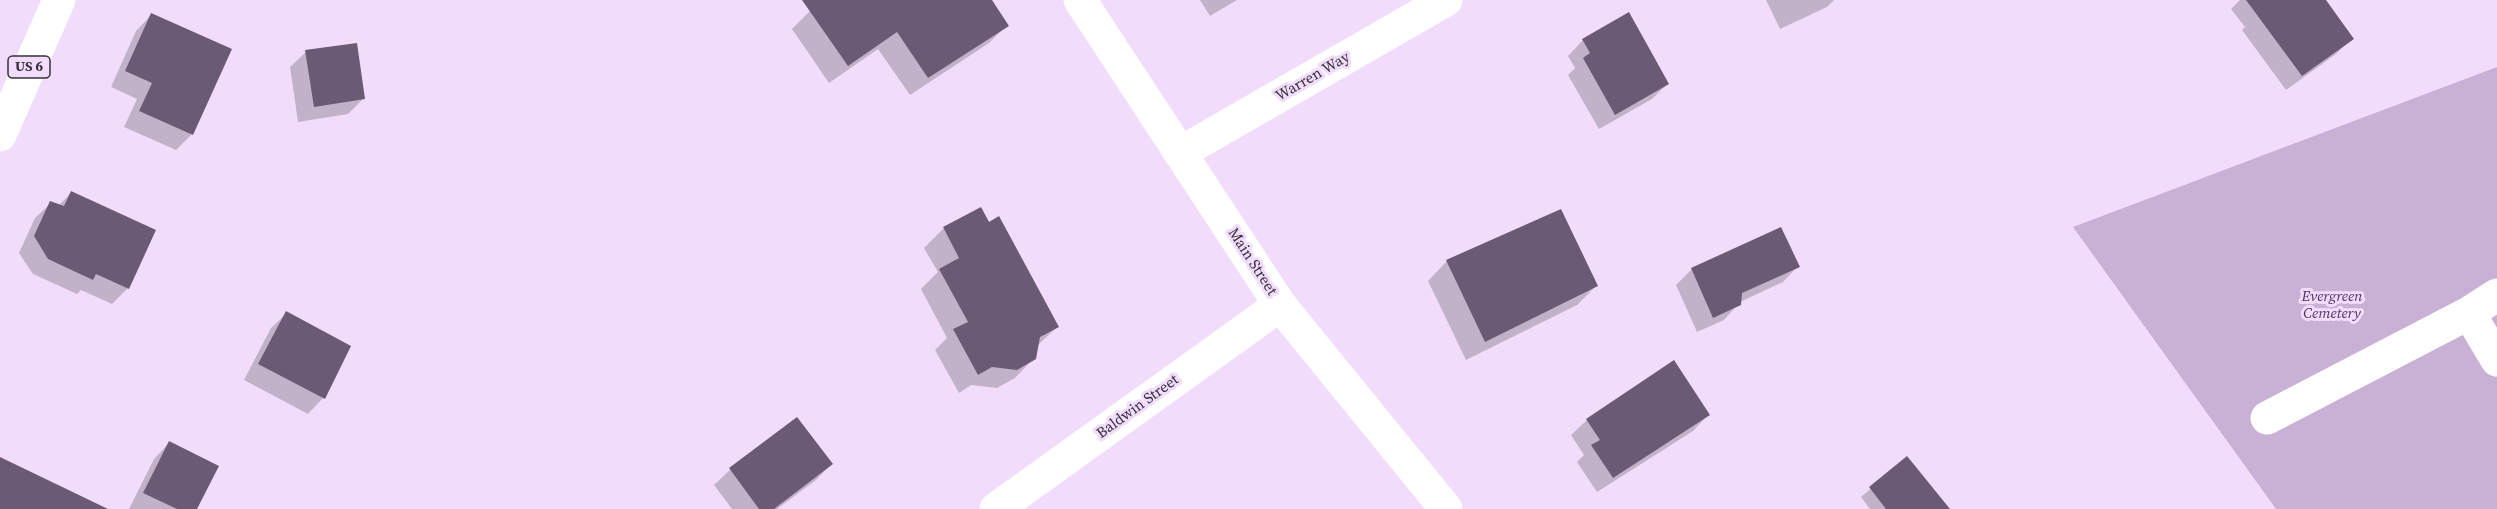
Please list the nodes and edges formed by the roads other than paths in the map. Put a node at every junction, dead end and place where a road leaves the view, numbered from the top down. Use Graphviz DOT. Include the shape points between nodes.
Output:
graph roads {
  1 [pos="59,0"];
  2 [pos="1080,0"];
  3 [pos="1446,0"];
  4 [pos="0,135"];
  5 [pos="1180,153"];
  6 [pos="2497,295"];
  7 [pos="1280,305"];
  8 [pos="2469,313"];
  9 [pos="2497,360"];
  10 [pos="2267,418"];
  11 [pos="996,509"];
  12 [pos="1446,509"];
  1 -- 4 [label="main road, US 6"];
  2 -- 5 [label="main road, Main Street"];
  3 -- 5 [label="main road, Warren Way"];
  5 -- 7 [label="main road, Main Street"];
  6 -- 8 [label="main road"];
  7 -- 11 [label="main road, Baldwin Street"];
  7 -- 12 [label="main road, Main Street"];
  8 -- 9 [label="main road"];
  8 -- 10 [label="main road"];
}
